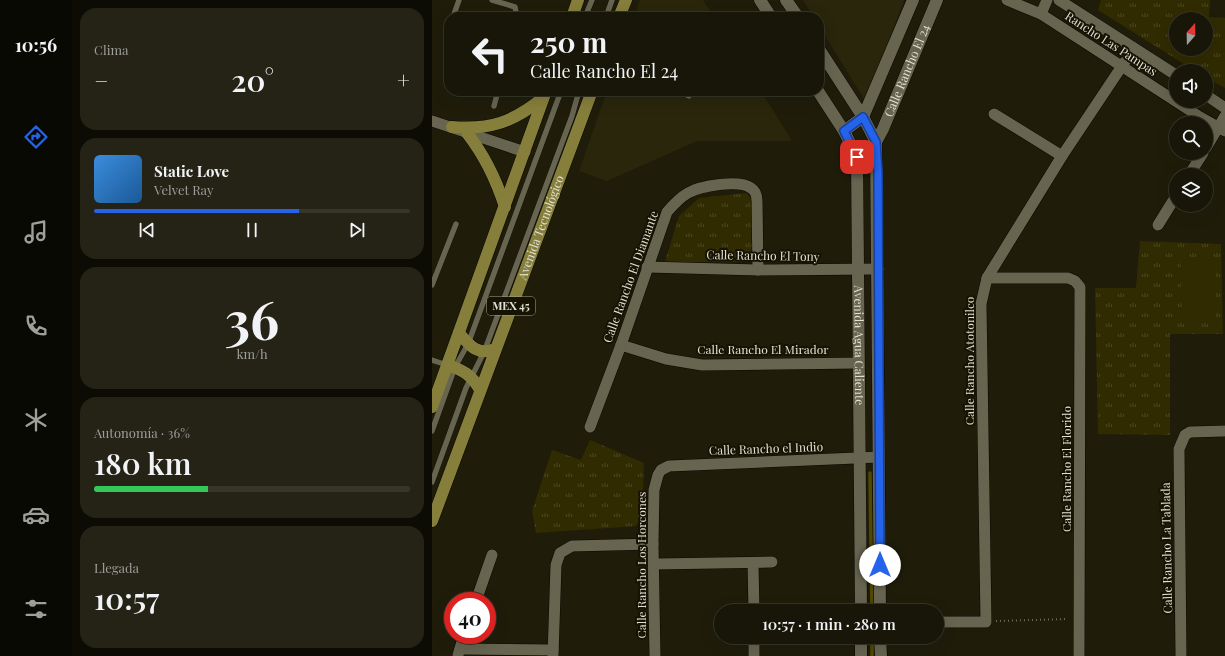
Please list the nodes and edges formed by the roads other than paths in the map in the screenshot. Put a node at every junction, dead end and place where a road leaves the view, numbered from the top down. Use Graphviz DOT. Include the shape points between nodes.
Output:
graph roads {
  1 [pos="459,0"];
  2 [pos="492,0"];
  3 [pos="578,0"];
  4 [pos="592,0"];
  5 [pos="612,0"];
  6 [pos="626,0"];
  7 [pos="760,0"];
  8 [pos="786,0"];
  9 [pos="913,0"];
  10 [pos="937,0"];
  11 [pos="1006,0"];
  12 [pos="1047,0"];
  13 [pos="1059,0"];
  14 [pos="455,12"];
  15 [pos="516,12"];
  16 [pos="574,12"];
  17 [pos="587,12"];
  18 [pos="608,12"];
  19 [pos="621,12"];
  20 [pos="768,12"];
  21 [pos="794,12"];
  22 [pos="1041,14"];
  23 [pos="1134,48"];
  24 [pos="824,58"];
  25 [pos="1122,66"];
  26 [pos="1169,71"];
  27 [pos="497,96"];
  28 [pos="542,96"];
  29 [pos="544,96"];
  30 [pos="558,96"];
  31 [pos="578,96"];
  32 [pos="590,96"];
  33 [pos="821,96"];
  34 [pos="1213,100"];
  35 [pos="494,106"];
  36 [pos="1225,108"];
  37 [pos="994,114"];
  38 [pos="1225,116"];
  39 [pos="863,117"];
  40 [pos="432,121"];
  41 [pos="452,127"];
  42 [pos="1221,130"];
  43 [pos="844,131"];
  44 [pos="466,133"];
  45 [pos="1213,140"];
  46 [pos="876,142"];
  47 [pos="525,152"];
  48 [pos="1062,156"];
  49 [pos="857,157"];
  50 [pos="505,207"];
  51 [pos="1169,207"];
  52 [pos="456,224"];
  53 [pos="1158,225"];
  54 [pos="648,267"];
  55 [pos="878,269"];
  56 [pos="758,270"];
  57 [pos="859,270"];
  58 [pos="987,278"];
  59 [pos="432,285"];
  60 [pos="459,333"];
  61 [pos="468,344"];
  62 [pos="621,345"];
  63 [pos="496,349"];
  64 [pos="484,352"];
  65 [pos="432,360"];
  66 [pos="859,363"];
  67 [pos="451,366"];
  68 [pos="472,377"];
  69 [pos="480,390"];
  70 [pos="432,407"];
  71 [pos="590,427"];
  72 [pos="432,431"];
  73 [pos="1225,431"];
  74 [pos="879,458"];
  75 [pos="860,459"];
  76 [pos="658,475"];
  77 [pos="432,482"];
  78 [pos="432,521"];
  79 [pos="653,544"];
  80 [pos="492,555"];
  81 [pos="772,562"];
  82 [pos="753,563"];
  83 [pos="655,564"];
  84 [pos="479,592"];
  85 [pos="754,604"];
  86 [pos="861,604"];
  87 [pos="880,604"];
  88 [pos="944,622"];
  89 [pos="754,644"];
  90 [pos="861,644"];
  91 [pos="880,644"];
  92 [pos="459,652"];
  93 [pos="553,653"];
  94 [pos="655,656"];
  95 [pos="754,656"];
  96 [pos="861,656"];
  97 [pos="881,656"];
  98 [pos="1079,656"];
  99 [pos="1181,656"];
  1 -- 14 [label="lane"];
  2 -- 15 [label="lane" via="515,7"];
  3 -- 16 [label="main road"];
  4 -- 17 [label="lane"];
  5 -- 18 [label="lane"];
  6 -- 19 [label="main road"];
  7 -- 20 [label="street"];
  8 -- 21 [label="street"];
  9 -- 39 [label="street, Calle Rancho El 24"];
  10 -- 46 [label="street, Calle Rancho El 24"];
  11 -- 22 [label="street, Rancho Las Pampas"];
  12 -- 22 [label="street"];
  13 -- 23 [label="street, Rancho Las Pampas"];
  22 -- 25 [label="street, Rancho Las Pampas"];
  23 -- 25 [label="street, Calle Rancho Atotonilco"];
  23 -- 26 [label="street, Rancho Las Pampas"];
  24 -- 39 [label="street, Avenida Agua Caliente"];
  25 -- 42 [label="street, Rancho Las Pampas"];
  25 -- 48 [label="street, Calle Rancho Atotonilco"];
  27 -- 35 [label="lane"];
  28 -- 41 [label="main road" via="514,118 492,126 476,129"];
  29 -- 47 [label="main road, MEX 45"];
  30 -- 61 [label="lane"];
  31 -- 64 [label="lane"];
  32 -- 63 [label="main road, Avenida Tecnológico / MEX 45"];
  33 -- 43 [label="street, Avenida Agua Caliente"];
  34 -- 36 [label="street"];
  37 -- 48 [label="street"];
  38 -- 42 [label="street"];
  39 -- 43 [label="street, Calle Rancho El 24"];
  39 -- 46 [label="street, Avenida Agua Caliente"];
  40 -- 41 [label="street"];
  41 -- 44 [label="street"];
  42 -- 45 [label="street"];
  43 -- 49 [label="street, Avenida Agua Caliente"];
  44 -- 47 [label="street"];
  44 -- 50 [label="main road" via="490,166"];
  46 -- 49 [label="street, Calle Rancho El 24"];
  46 -- 55 [label="street, Avenida Agua Caliente"];
  47 -- 50 [label="main road, MEX 45"];
  48 -- 58 [label="street, Calle Rancho Atotonilco"];
  49 -- 57 [label="street, Avenida Agua Caliente"];
  50 -- 60 [label="main road, MEX 45"];
  51 -- 53 [label="street"];
  52 -- 59 [label="lane"];
  54 -- 56 [label="street, Calle Rancho El Tony"];
  54 -- 56 [label="street, Calle Rancho El Diamante" via="667,212 676,202 688,193 732,183 747,185 756,192"];
  54 -- 62 [label="street, Calle Rancho El Diamante"];
  55 -- 57 [label="street, Calle Rancho El Tony"];
  55 -- 74 [label="street, Avenida Agua Caliente"];
  56 -- 57 [label="street, Calle Rancho El Tony"];
  57 -- 66 [label="street, Avenida Agua Caliente"];
  58 -- 88 [label="street, Calle Rancho Atotonilco" via="981,304 986,622"];
  58 -- 98 [label="street, Calle Rancho El Florido" via="1068,278 1078,284 1081,293"];
  60 -- 61 [label="main road"];
  60 -- 67 [label="main road, MEX 45"];
  61 -- 64 [label="main road" via="475,350"];
  61 -- 67 [label="lane"];
  62 -- 66 [label="street, Calle Rancho El Mirador" via="666,359 702,365"];
  62 -- 71 [label="street, Calle Rancho El Diamante"];
  63 -- 64 [label="main road"];
  63 -- 69 [label="main road, Avenida Tecnológico / MEX 45"];
  64 -- 68 [label="lane"];
  65 -- 67 [label="lane"];
  66 -- 75 [label="street, Avenida Agua Caliente"];
  67 -- 68 [label="main road"];
  67 -- 70 [label="main road, MEX 45"];
  67 -- 72 [label="lane"];
  68 -- 69 [label="main road"];
  68 -- 77 [label="lane"];
  69 -- 78 [label="main road, Avenida Tecnológico / MEX 45"];
  73 -- 99 [label="street, Calle Rancho La Tablada" via="1190,432 1185,435 1178,464"];
  74 -- 75 [label="street, Calle Rancho el Indio"];
  74 -- 87 [label="street, Avenida Agua Caliente"];
  75 -- 76 [label="street, Calle Rancho el Indio" via="669,466"];
  75 -- 86 [label="street, Avenida Agua Caliente"];
  76 -- 79 [label="street, Calle Rancho Los Horcones" via="654,490"];
  79 -- 83 [label="street, Calle Rancho Los Horcones"];
  79 -- 93 [label="street" via="572,546 560,553 556,564"];
  80 -- 84 [label="street"];
  81 -- 82 [label="street"];
  82 -- 83 [label="street"];
  82 -- 85 [label="street"];
  83 -- 94 [label="street, Calle Rancho Los Horcones"];
  89 -- 95 [label="street"];
  90 -- 96 [label="street"];
  91 -- 97 [label="street"];
  92 -- 93 [label="street"];
}
